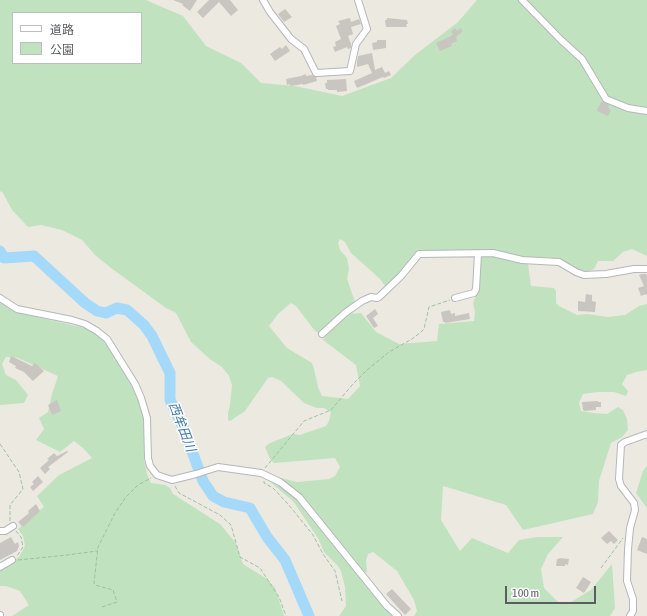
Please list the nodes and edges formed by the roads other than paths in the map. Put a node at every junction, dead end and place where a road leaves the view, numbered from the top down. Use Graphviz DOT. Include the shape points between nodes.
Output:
graph roads {
  1 [pos="264,0"];
  2 [pos="358,0"];
  3 [pos="522,0"];
  4 [pos="647,111"];
  5 [pos="478,254"];
  6 [pos="647,269"];
  7 [pos="0,298"];
  8 [pos="455,298"];
  9 [pos="322,334"];
  10 [pos="647,434"];
  11 [pos="13,526"];
  12 [pos="0,531"];
  13 [pos="12,560"];
  14 [pos="0,567"];
  15 [pos="398,616"];
  16 [pos="630,616"];
  1 -- 2 [label="street" via="291,39 304,49 316,73 350,71 356,44 367,29"];
  3 -- 4 [label="street" via="582,59 606,99 628,108"];
  5 -- 6 [label="street" via="493,253 522,260 559,262 584,275"];
  5 -- 8 [label="street" via="474,293"];
  5 -- 9 [label="street" via="419,254 379,297 362,301"];
  7 -- 15 [label="street" via="17,309 85,324 107,339 141,398 146,418 148,458 157,475 172,480 218,467 261,473 280,482 300,497 387,606"];
  10 -- 16 [label="street" via="621,445 619,479 621,486 634,502 635,510 630,528 628,581 633,599 633,611"];
  11 -- 12 [label="street"];
  13 -- 14 [label="street"];
}
